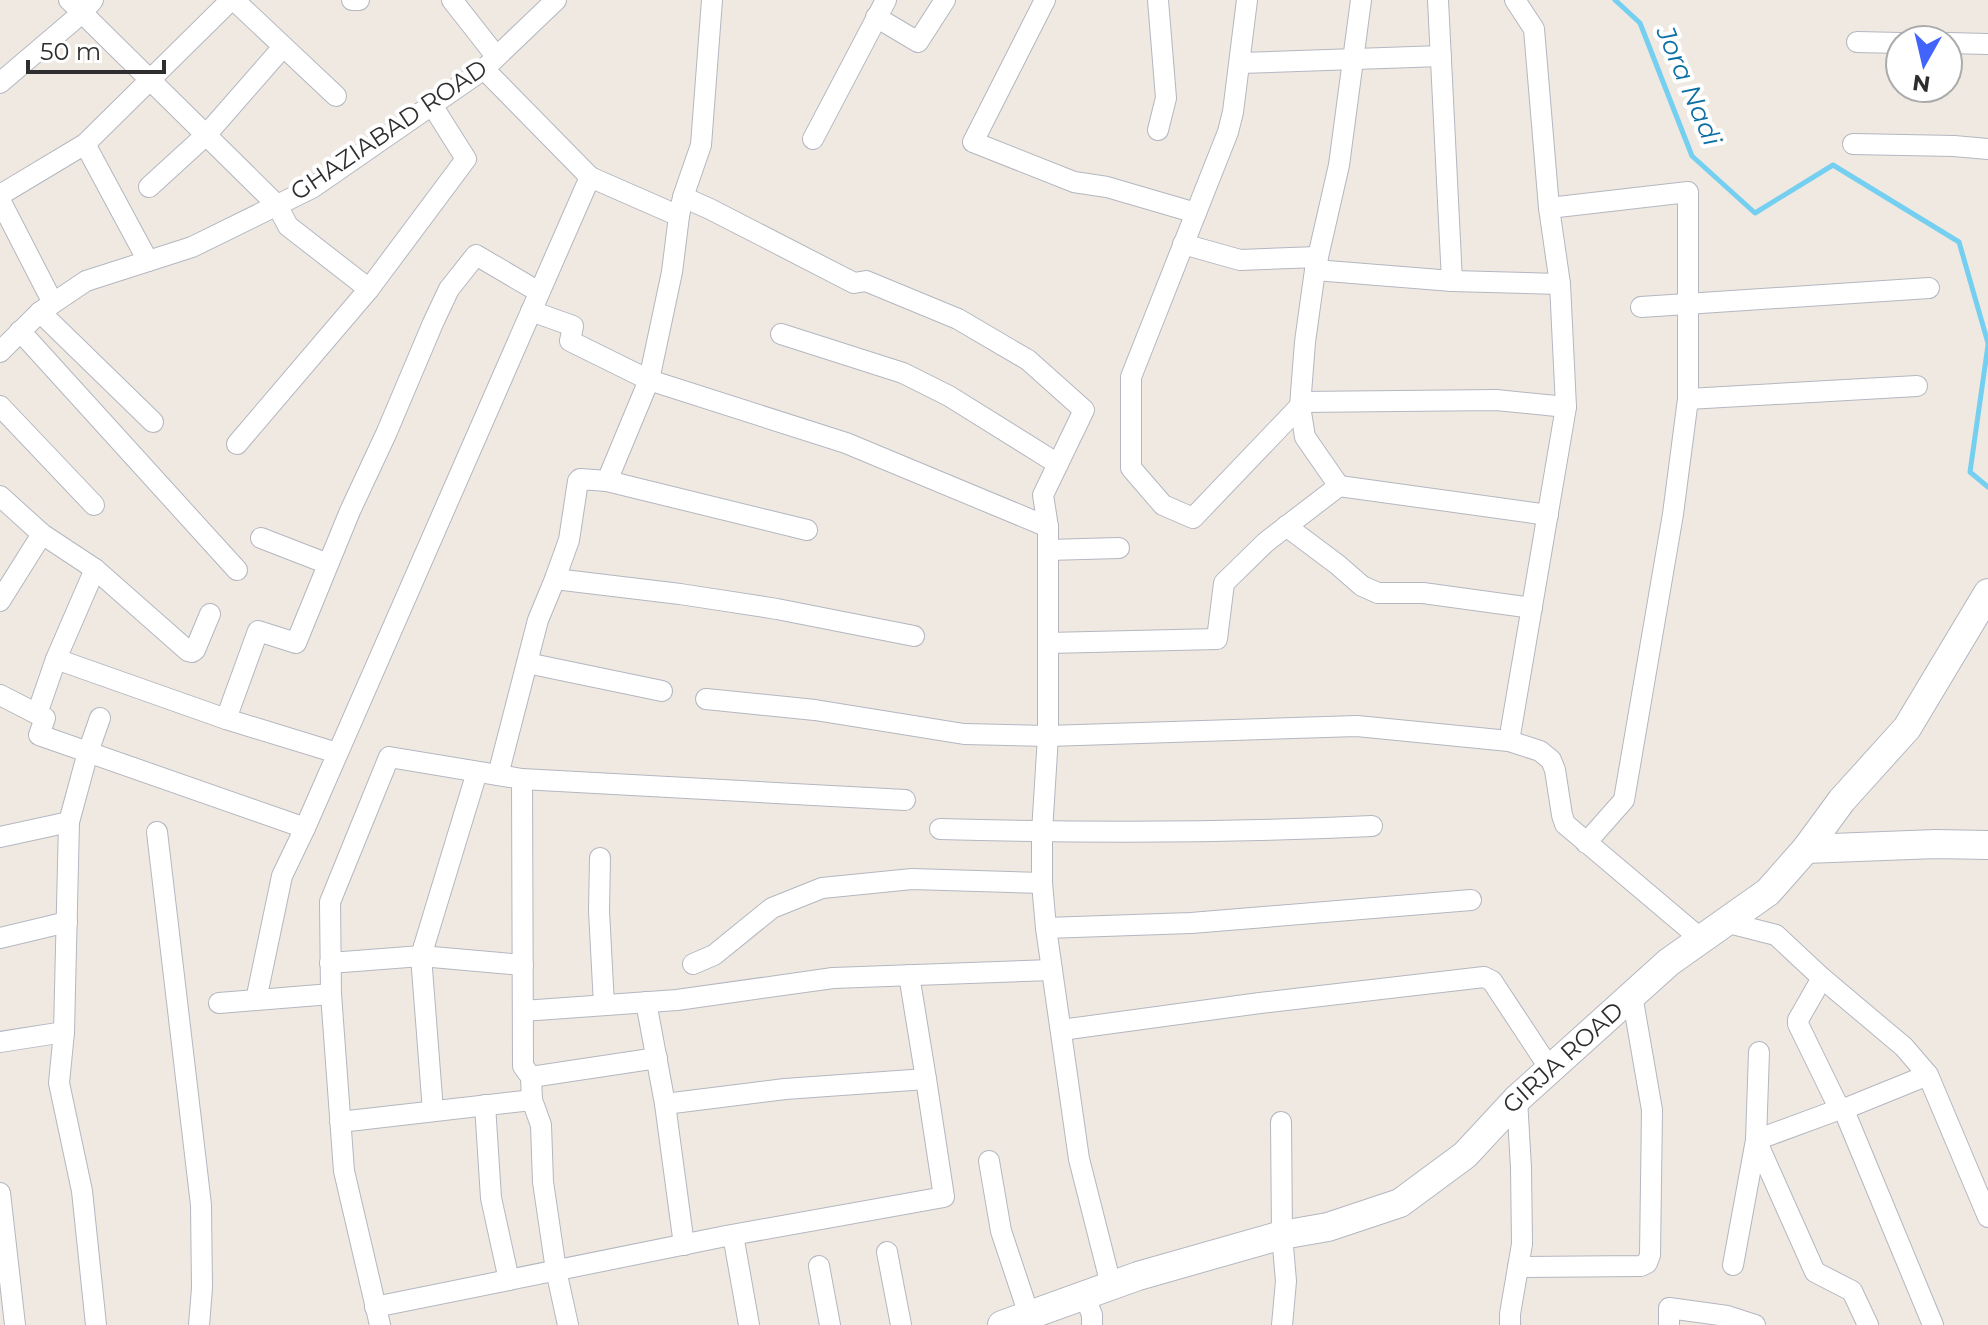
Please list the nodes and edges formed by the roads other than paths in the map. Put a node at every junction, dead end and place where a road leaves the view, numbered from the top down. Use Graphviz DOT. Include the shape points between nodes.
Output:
graph roads {
  1 [pos="232,0"];
  2 [pos="352,0"];
  3 [pos="359,0"];
  4 [pos="452,0"];
  5 [pos="556,0"];
  6 [pos="712,0"];
  7 [pos="945,0"];
  8 [pos="1045,0"];
  9 [pos="1158,0"];
  10 [pos="1247,0"];
  11 [pos="1361,0"];
  12 [pos="1438,0"];
  13 [pos="1515,0"];
  14 [pos="81,4"];
  15 [pos="881,9"];
  16 [pos="1857,42"];
  17 [pos="1884,43"];
  18 [pos="1964,43"];
  19 [pos="1988,44"];
  20 [pos="283,47"];
  21 [pos="1441,56"];
  22 [pos="1354,59"];
  23 [pos="490,63"];
  24 [pos="1240,63"];
  25 [pos="150,80"];
  26 [pos="0,83"];
  27 [pos="336,96"];
  28 [pos="432,105"];
  29 [pos="1158,130"];
  30 [pos="206,135"];
  31 [pos="813,139"];
  32 [pos="85,144"];
  33 [pos="1853,144"];
  34 [pos="1988,149"];
  35 [pos="590,177"];
  36 [pos="149,187"];
  37 [pos="0,198"];
  38 [pos="277,205"];
  39 [pos="681,207"];
  40 [pos="1549,208"];
  41 [pos="1196,213"];
  42 [pos="1183,244"];
  43 [pos="148,261"];
  44 [pos="1317,263"];
  45 [pos="1452,281"];
  46 [pos="1560,284"];
  47 [pos="1929,288"];
  48 [pos="369,289"];
  49 [pos="535,302"];
  50 [pos="1689,304"];
  51 [pos="1641,307"];
  52 [pos="46,308"];
  53 [pos="20,331"];
  54 [pos="781,334"];
  55 [pos="0,352"];
  56 [pos="649,380"];
  57 [pos="1917,386"];
  58 [pos="1688,399"];
  59 [pos="1300,404"];
  60 [pos="0,406"];
  61 [pos="1566,407"];
  62 [pos="153,422"];
  63 [pos="237,444"];
  64 [pos="1058,464"];
  65 [pos="607,481"];
  66 [pos="1339,486"];
  67 [pos="0,496"];
  68 [pos="94,505"];
  69 [pos="1548,515"];
  70 [pos="1286,526"];
  71 [pos="1048,527"];
  72 [pos="807,530"];
  73 [pos="42,534"];
  74 [pos="261,538"];
  75 [pos="1119,548"];
  76 [pos="1048,550"];
  77 [pos="328,564"];
  78 [pos="95,569"];
  79 [pos="237,570"];
  80 [pos="555,579"];
  81 [pos="1988,593"];
  82 [pos="0,601"];
  83 [pos="1532,608"];
  84 [pos="210,614"];
  85 [pos="914,636"];
  86 [pos="1048,643"];
  87 [pos="56,659"];
  88 [pos="527,663"];
  89 [pos="662,691"];
  90 [pos="0,695"];
  91 [pos="706,699"];
  92 [pos="37,714"];
  93 [pos="100,718"];
  94 [pos="226,719"];
  95 [pos="1048,736"];
  96 [pos="1509,741"];
  97 [pos="88,752"];
  98 [pos="337,753"];
  99 [pos="477,772"];
  100 [pos="498,775"];
  101 [pos="522,779"];
  102 [pos="905,800"];
  103 [pos="69,822"];
  104 [pos="1372,826"];
  105 [pos="305,828"];
  106 [pos="940,829"];
  107 [pos="157,832"];
  108 [pos="1042,832"];
  109 [pos="0,837"];
  110 [pos="1586,843"];
  111 [pos="1988,845"];
  112 [pos="1806,849"];
  113 [pos="600,858"];
  114 [pos="1042,883"];
  115 [pos="1471,900"];
  116 [pos="67,922"];
  117 [pos="1725,922"];
  118 [pos="1046,928"];
  119 [pos="0,938"];
  120 [pos="1701,939"];
  121 [pos="421,956"];
  122 [pos="330,963"];
  123 [pos="693,964"];
  124 [pos="523,965"];
  125 [pos="1052,970"];
  126 [pos="909,975"];
  127 [pos="1822,978"];
  128 [pos="331,994"];
  129 [pos="1632,995"];
  130 [pos="256,1000"];
  131 [pos="646,1002"];
  132 [pos="219,1003"];
  133 [pos="604,1005"];
  134 [pos="523,1011"];
  135 [pos="1061,1030"];
  136 [pos="64,1032"];
  137 [pos="0,1042"];
  138 [pos="1759,1052"];
  139 [pos="657,1058"];
  140 [pos="1550,1069"];
  141 [pos="1928,1075"];
  142 [pos="531,1077"];
  143 [pos="926,1079"];
  144 [pos="1517,1099"];
  145 [pos="532,1100"];
  146 [pos="665,1104"];
  147 [pos="485,1105"];
  148 [pos="1843,1108"];
  149 [pos="433,1111"];
  150 [pos="340,1122"];
  151 [pos="1281,1122"];
  152 [pos="1756,1140"];
  153 [pos="989,1161"];
  154 [pos="0,1193"];
  155 [pos="1988,1217"];
  156 [pos="733,1235"];
  157 [pos="1282,1235"];
  158 [pos="684,1245"];
  159 [pos="887,1252"];
  160 [pos="1733,1265"];
  161 [pos="819,1266"];
  162 [pos="1518,1267"];
  163 [pos="556,1270"];
  164 [pos="509,1280"];
  165 [pos="1111,1285"];
  166 [pos="1084,1294"];
  167 [pos="1029,1315"];
  168 [pos="377,1316"];
  169 [pos="15,1325"];
  170 [pos="96,1325"];
  171 [pos="199,1325"];
  172 [pos="568,1325"];
  173 [pos="749,1325"];
  174 [pos="830,1325"];
  175 [pos="901,1325"];
  176 [pos="1002,1325"];
  177 [pos="1092,1325"];
  178 [pos="1282,1325"];
  179 [pos="1510,1325"];
  180 [pos="1669,1325"];
  181 [pos="1755,1325"];
  182 [pos="1868,1325"];
  183 [pos="1933,1325"];
  1 -- 20 [label="street"];
  1 -- 25 [label="street"];
  2 -- 3 [label="street"];
  4 -- 23 [label="street"];
  5 -- 23 [label="street, GHAZIABAD ROAD"];
  6 -- 39 [label="street" via="701,145"];
  7 -- 15 [label="street" via="918,42"];
  8 -- 41 [label="street" via="973,142 1074,182"];
  9 -- 29 [label="street" via="1166,98"];
  10 -- 24 [label="street"];
  11 -- 22 [label="street"];
  12 -- 21 [label="street"];
  13 -- 40 [label="street" via="1534,29"];
  14 -- 25 [label="street"];
  14 -- 26 [label="street"];
  15 -- 31 [label="street"];
  16 -- 17 [label="street"];
  18 -- 19 [label="street"];
  20 -- 27 [label="street"];
  20 -- 30 [label="street"];
  21 -- 22 [label="street"];
  21 -- 45 [label="street"];
  22 -- 24 [label="street"];
  22 -- 44 [label="street" via="1339,165"];
  23 -- 28 [label="street, GHAZIABAD ROAD"];
  23 -- 35 [label="street"];
  24 -- 41 [label="street" via="1228,132"];
  25 -- 30 [label="street"];
  25 -- 32 [label="street"];
  28 -- 38 [label="street, GHAZIABAD ROAD" via="312,188"];
  28 -- 48 [label="street" via="466,159"];
  30 -- 36 [label="street"];
  30 -- 38 [label="street"];
  32 -- 37 [label="street"];
  32 -- 43 [label="street"];
  33 -- 34 [label="street"];
  35 -- 39 [label="street"];
  35 -- 49 [label="street"];
  37 -- 52 [label="street"];
  38 -- 43 [label="street, GHAZIABAD ROAD" via="192,247"];
  38 -- 48 [label="street" via="288,226"];
  39 -- 56 [label="street"];
  39 -- 64 [label="street" via="710,209 854,283 866,281 958,319 1028,360 1084,410"];
  40 -- 46 [label="street"];
  40 -- 50 [label="street" via="1688,192"];
  41 -- 42 [label="street"];
  42 -- 44 [label="street" via="1240,260"];
  42 -- 59 [label="street" via="1131,377 1131,468 1163,505 1193,518"];
  43 -- 52 [label="street, GHAZIABAD ROAD" via="86,281"];
  44 -- 45 [label="street"];
  44 -- 59 [label="street"];
  45 -- 46 [label="street"];
  46 -- 61 [label="street"];
  47 -- 50 [label="street"];
  48 -- 63 [label="street"];
  49 -- 56 [label="street" via="573,326 570,341"];
  49 -- 77 [label="street" via="476,255 458,277"];
  49 -- 98 [label="street"];
  50 -- 51 [label="street"];
  50 -- 58 [label="street"];
  52 -- 53 [label="street, GHAZIABAD ROAD"];
  52 -- 62 [label="street"];
  53 -- 55 [label="street, GHAZIABAD ROAD"];
  53 -- 79 [label="street"];
  54 -- 64 [label="street" via="903,373"];
  56 -- 65 [label="street"];
  56 -- 71 [label="street" via="846,443"];
  57 -- 58 [label="street"];
  58 -- 110 [label="street" via="1624,800"];
  59 -- 61 [label="street" via="1496,400"];
  59 -- 66 [label="street" via="1305,437"];
  60 -- 68 [label="street"];
  61 -- 69 [label="street"];
  64 -- 71 [label="street" via="1043,495"];
  65 -- 72 [label="street"];
  65 -- 80 [label="street" via="578,481 569,540"];
  66 -- 69 [label="street"];
  66 -- 70 [label="street"];
  67 -- 73 [label="street"];
  69 -- 83 [label="street"];
  70 -- 83 [label="street" via="1378,593 1423,593"];
  70 -- 86 [label="street" via="1224,583 1217,639"];
  71 -- 76 [label="street"];
  73 -- 78 [label="street"];
  73 -- 82 [label="street"];
  74 -- 77 [label="street"];
  75 -- 76 [label="street"];
  76 -- 86 [label="street"];
  77 -- 94 [label="street" via="296,643 258,631"];
  78 -- 84 [label="street" via="188,651 195,650"];
  78 -- 87 [label="street"];
  80 -- 85 [label="street" via="777,609"];
  80 -- 88 [label="street"];
  81 -- 112 [label="main road, GIRJA ROAD" via="1907,728"];
  83 -- 96 [label="street"];
  86 -- 95 [label="street"];
  87 -- 92 [label="street"];
  87 -- 94 [label="street"];
  88 -- 89 [label="street"];
  88 -- 100 [label="street"];
  90 -- 92 [label="street"];
  91 -- 95 [label="street" via="964,734"];
  92 -- 97 [label="street" via="45,718 39,735"];
  93 -- 97 [label="street"];
  94 -- 98 [label="street"];
  95 -- 96 [label="street" via="1357,726"];
  95 -- 108 [label="street"];
  96 -- 110 [label="street" via="1551,760 1565,824"];
  97 -- 103 [label="street"];
  97 -- 105 [label="street"];
  98 -- 105 [label="street"];
  99 -- 100 [label="street"];
  99 -- 121 [label="street"];
  99 -- 122 [label="street" via="389,757 330,902"];
  100 -- 101 [label="street"];
  101 -- 102 [label="street"];
  101 -- 124 [label="street"];
  103 -- 109 [label="street"];
  103 -- 116 [label="street"];
  104 -- 108 [label="street"];
  105 -- 130 [label="street" via="282,876"];
  106 -- 108 [label="street"];
  107 -- 171 [label="street" via="201,1205"];
  108 -- 114 [label="street"];
  110 -- 120 [label="street"];
  111 -- 112 [label="main road"];
  112 -- 117 [label="main road, GIRJA ROAD" via="1768,892"];
  113 -- 133 [label="street"];
  114 -- 118 [label="street"];
  114 -- 123 [label="street" via="912,879 822,888 772,908 714,955"];
  115 -- 118 [label="street" via="1191,923"];
  116 -- 119 [label="street"];
  116 -- 136 [label="street"];
  117 -- 120 [label="main road, GIRJA ROAD"];
  117 -- 127 [label="street" via="1776,935"];
  118 -- 125 [label="street"];
  120 -- 129 [label="main road, GIRJA ROAD"];
  121 -- 122 [label="street"];
  121 -- 124 [label="street"];
  121 -- 149 [label="street"];
  122 -- 128 [label="street"];
  124 -- 134 [label="street"];
  125 -- 126 [label="street"];
  125 -- 135 [label="street"];
  126 -- 131 [label="street" via="833,978"];
  126 -- 143 [label="street"];
  127 -- 141 [label="street" via="1904,1047"];
  127 -- 148 [label="street" via="1798,1024"];
  128 -- 130 [label="street"];
  128 -- 150 [label="street"];
  129 -- 140 [label="main road, GIRJA ROAD"];
  129 -- 162 [label="street" via="1652,1110 1647,1263"];
  130 -- 132 [label="street"];
  131 -- 133 [label="street"];
  131 -- 139 [label="street"];
  133 -- 134 [label="street"];
  134 -- 142 [label="street" via="523,1066"];
  135 -- 140 [label="street" via="1484,977 1492,981"];
  135 -- 165 [label="street" via="1079,1159"];
  136 -- 137 [label="street"];
  136 -- 170 [label="street" via="59,1083 82,1191"];
  138 -- 152 [label="street"];
  139 -- 142 [label="street"];
  139 -- 146 [label="street"];
  140 -- 144 [label="main road, GIRJA ROAD"];
  141 -- 148 [label="street"];
  141 -- 155 [label="street"];
  142 -- 145 [label="street"];
  143 -- 146 [label="street"];
  143 -- 156 [label="street" via="944,1197"];
  144 -- 157 [label="main road, GIRJA ROAD" via="1465,1155 1400,1203 1328,1227"];
  144 -- 162 [label="street" via="1522,1214"];
  145 -- 147 [label="street"];
  145 -- 163 [label="street" via="541,1125"];
  146 -- 158 [label="street"];
  147 -- 149 [label="street"];
  147 -- 164 [label="street" via="491,1198"];
  148 -- 152 [label="street"];
  148 -- 183 [label="street"];
  149 -- 150 [label="street"];
  150 -- 168 [label="street" via="344,1171"];
  151 -- 157 [label="street"];
  152 -- 160 [label="street"];
  152 -- 182 [label="street" via="1815,1272 1852,1291"];
  153 -- 167 [label="street" via="1001,1231"];
  154 -- 169 [label="street"];
  156 -- 158 [label="street"];
  156 -- 173 [label="street"];
  157 -- 165 [label="main road, GIRJA ROAD"];
  157 -- 178 [label="street"];
  158 -- 163 [label="street"];
  159 -- 175 [label="street"];
  161 -- 174 [label="street"];
  162 -- 179 [label="street"];
  163 -- 164 [label="street"];
  163 -- 172 [label="street"];
  164 -- 168 [label="street"];
  165 -- 166 [label="main road, GIRJA ROAD"];
  166 -- 167 [label="main road, GIRJA ROAD"];
  166 -- 177 [label="street"];
  167 -- 176 [label="main road, GIRJA ROAD"];
  180 -- 181 [label="street" via="1669,1308"];
}
